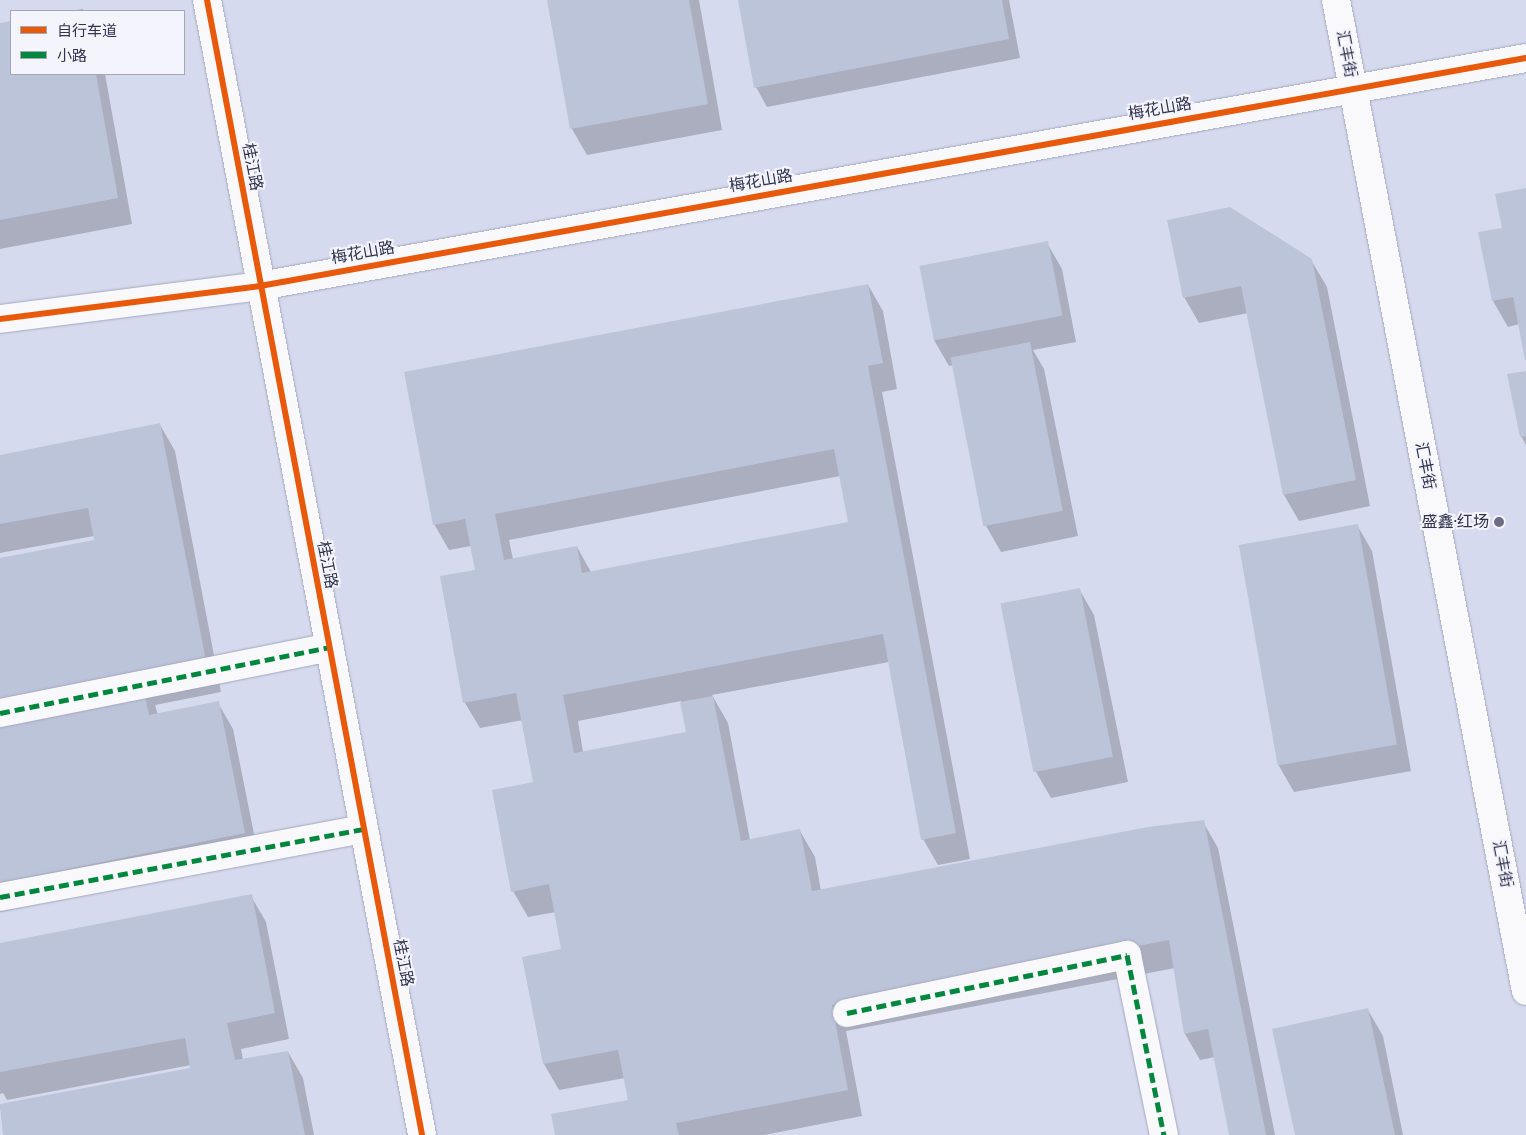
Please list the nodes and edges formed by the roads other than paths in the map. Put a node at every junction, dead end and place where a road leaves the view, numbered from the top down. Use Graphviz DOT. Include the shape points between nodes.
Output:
graph roads {
  1 [pos="207,0"];
  2 [pos="1336,0"];
  3 [pos="1526,58"];
  4 [pos="1352,88"];
  5 [pos="260,286"];
  6 [pos="0,319"];
  7 [pos="329,647"];
  8 [pos="0,713"];
  9 [pos="363,829"];
  10 [pos="0,897"];
  11 [pos="1526,991"];
  12 [pos="847,1014"];
  13 [pos="422,1135"];
  14 [pos="1164,1135"];
  1 -- 5 [label="street, 桂江路"];
  2 -- 4 [label="street, 汇丰街"];
  3 -- 4 [label="street, 梅花山路"];
  4 -- 5 [label="street, 梅花山路"];
  4 -- 11 [label="street, 汇丰街"];
  5 -- 6 [label="street, 梅花山路"];
  5 -- 7 [label="street, 桂江路"];
  7 -- 8 [label="street"];
  7 -- 9 [label="street, 桂江路"];
  9 -- 10 [label="street"];
  9 -- 13 [label="street, 桂江路"];
  12 -- 14 [label="street" via="1127,955"];
}
